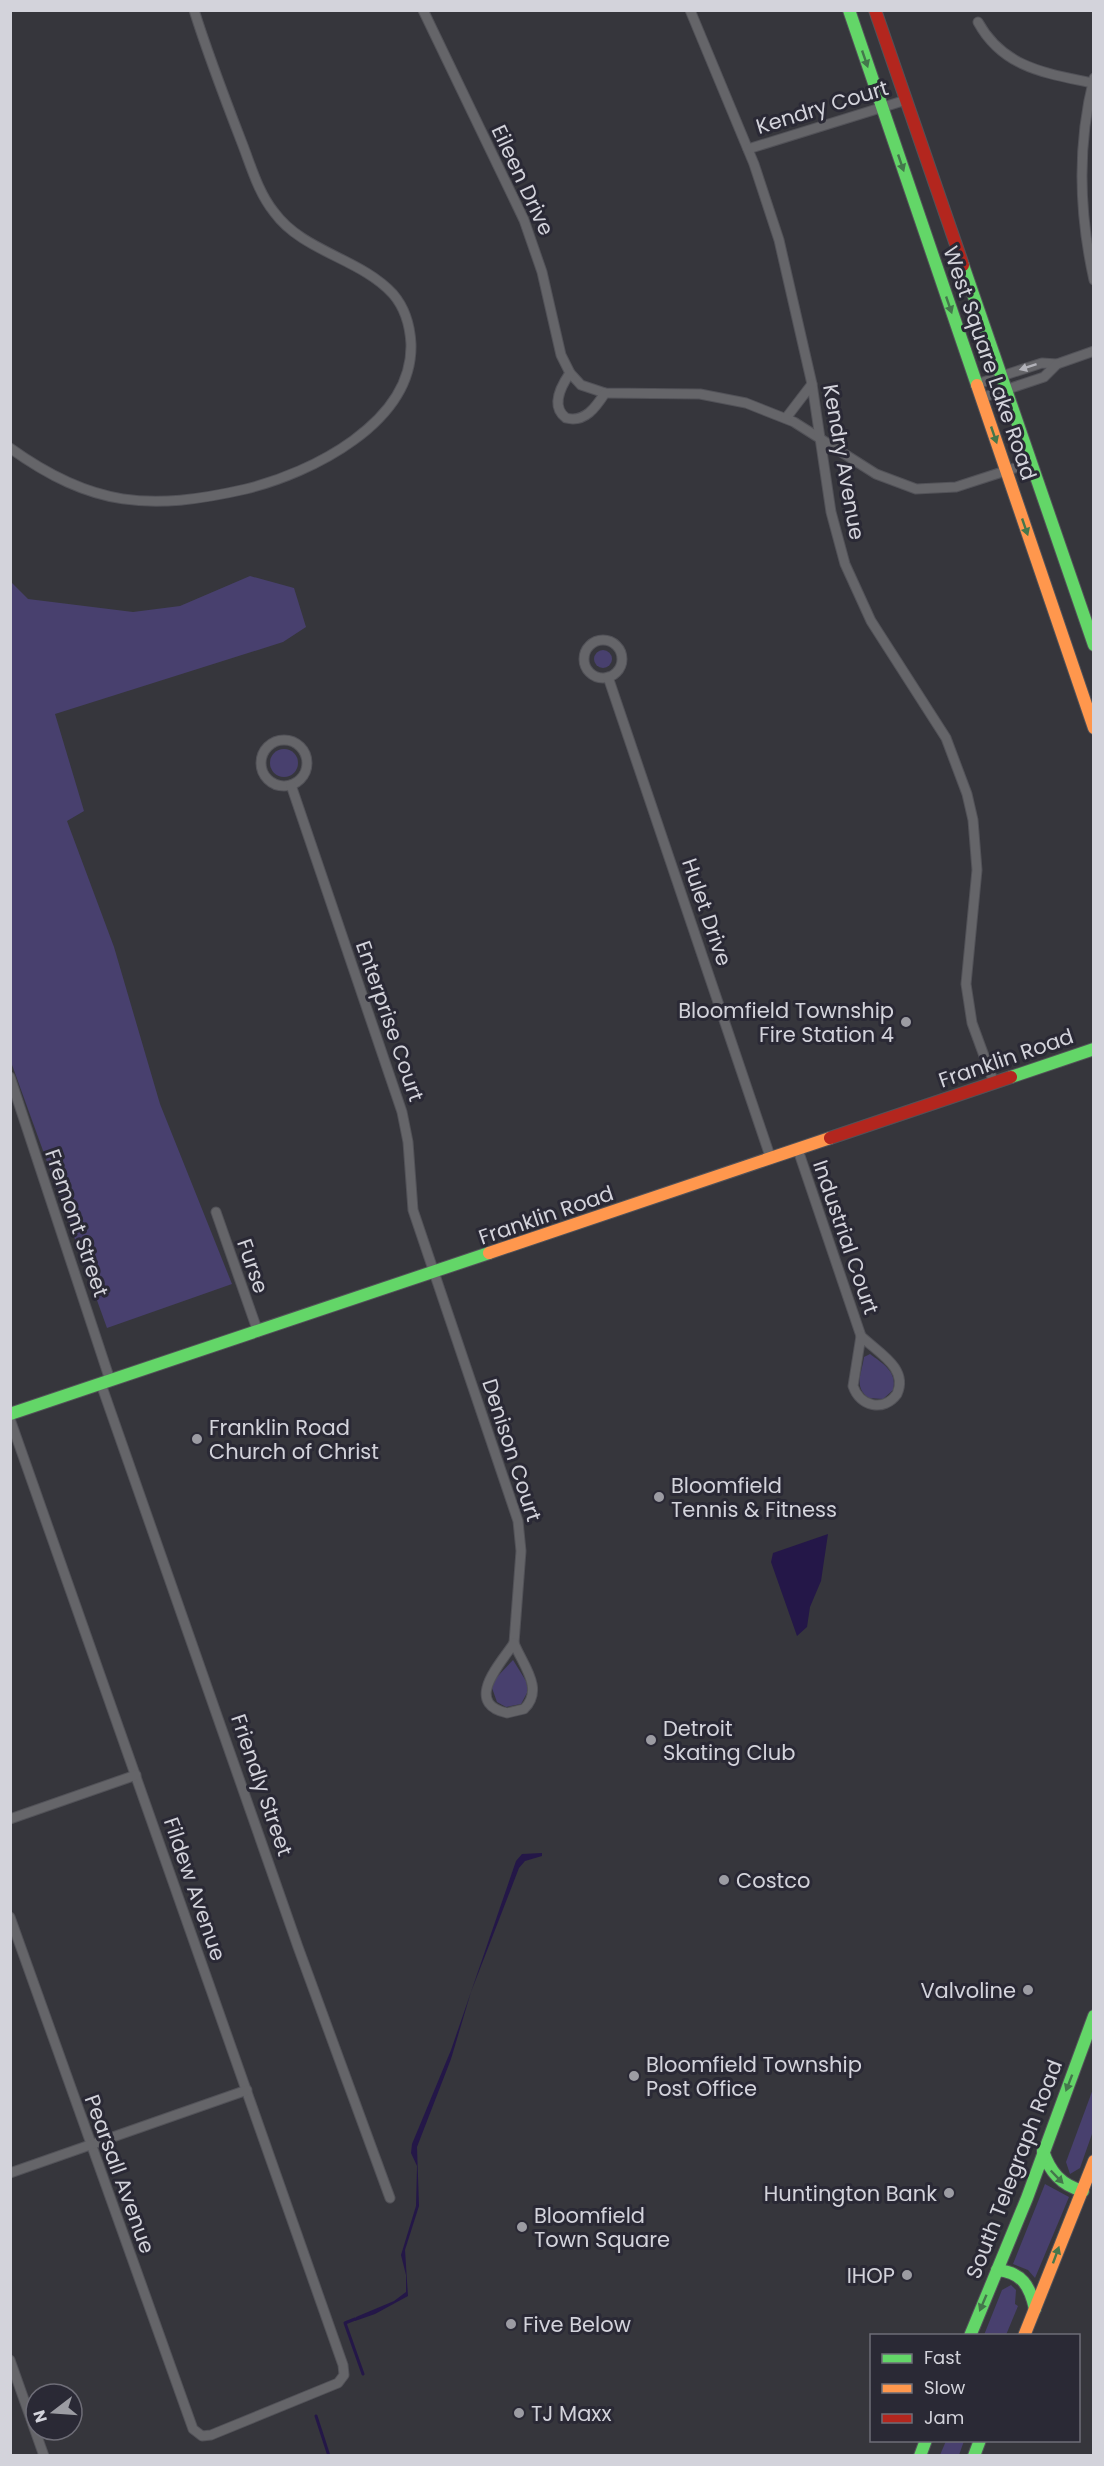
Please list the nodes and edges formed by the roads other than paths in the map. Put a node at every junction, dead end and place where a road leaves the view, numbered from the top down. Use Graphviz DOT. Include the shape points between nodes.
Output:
graph roads {
  1 [pos="194,10"];
  2 [pos="423,10"];
  3 [pos="690,10"];
  4 [pos="849,10"];
  5 [pos="875,10"];
  6 [pos="978,22"];
  7 [pos="1093,81"];
  8 [pos="906,100"];
  9 [pos="882,108"];
  10 [pos="748,149"];
  11 [pos="1094,280"];
  12 [pos="1094,351"];
  13 [pos="1057,364"];
  14 [pos="570,373"];
  15 [pos="1000,377"];
  16 [pos="812,384"];
  17 [pos="977,384"];
  18 [pos="1005,390"];
  19 [pos="604,393"];
  20 [pos="981,398"];
  21 [pos="786,418"];
  22 [pos="820,440"];
  23 [pos="10,448"];
  24 [pos="1030,463"];
  25 [pos="1006,471"];
  26 [pos="1094,645"];
  27 [pos="608,677"];
  28 [pos="1094,728"];
  29 [pos="291,785"];
  30 [pos="1094,1049"];
  31 [pos="10,1077"];
  32 [pos="994,1083"];
  33 [pos="798,1150"];
  34 [pos="771,1159"];
  35 [pos="216,1212"];
  36 [pos="434,1273"];
  37 [pos="258,1332"];
  38 [pos="861,1336"];
  39 [pos="106,1382"];
  40 [pos="10,1414"];
  41 [pos="10,1419"];
  42 [pos="514,1643"];
  43 [pos="136,1775"];
  44 [pos="10,1819"];
  45 [pos="10,1917"];
  46 [pos="1094,2016"];
  47 [pos="247,2090"];
  48 [pos="91,2145"];
  49 [pos="1043,2151"];
  50 [pos="1094,2161"];
  51 [pos="10,2173"];
  52 [pos="1088,2193"];
  53 [pos="390,2198"];
  54 [pos="997,2270"];
  55 [pos="1035,2310"];
  56 [pos="971,2334"];
  57 [pos="1025,2334"];
  58 [pos="10,2360"];
  59 [pos="205,2436"];
  60 [pos="44,2456"];
  1 -- 23 [label="street" via="270,208 296,233 393,294 407,319 410,364 398,393 373,423 343,447 306,468 265,484 210,497 162,502 122,500 73,484"];
  2 -- 14 [label="street, Eileen Drive" via="530,235 561,355"];
  3 -- 10 [label="street, Kendry Avenue"];
  4 -- 9 [label="main road, West Square Lake Road, one-way"];
  5 -- 8 [label="main road, West Square Lake Road"];
  6 -- 7 [label="street" via="992,43 1018,64"];
  7 -- 11 [label="street" via="1084,129 1082,195"];
  8 -- 9 [label="street, Kendry Court"];
  8 -- 15 [label="main road, West Square Lake Road"];
  9 -- 10 [label="street, Kendry Court"];
  9 -- 17 [label="main road, West Square Lake Road, one-way"];
  10 -- 16 [label="street, Kendry Avenue" via="779,240"];
  12 -- 13 [label="street"];
  13 -- 15 [label="street, one-way" via="1042,363"];
  13 -- 18 [label="street" via="1044,377"];
  14 -- 19 [label="street" via="581,385"];
  14 -- 19 [label="street" via="558,401 559,411 566,418 578,419 586,414"];
  15 -- 17 [label="street"];
  15 -- 18 [label="main road, West Square Lake Road"];
  16 -- 21 [label="street"];
  16 -- 22 [label="street, Kendry Avenue"];
  17 -- 20 [label="main road, West Square Lake Road"];
  18 -- 20 [label="street"];
  18 -- 24 [label="main road, West Square Lake Road"];
  19 -- 21 [label="street" via="712,396"];
  20 -- 25 [label="main road, West Square Lake Road, one-way"];
  21 -- 22 [label="street"];
  22 -- 25 [label="street" via="876,474 916,489 956,487"];
  22 -- 32 [label="street, Kendry Avenue" via="831,512 856,591 946,738 968,794 977,870 966,984 972,1023"];
  24 -- 25 [label="street"];
  24 -- 26 [label="main road, West Square Lake Road"];
  25 -- 28 [label="main road, West Square Lake Road, one-way"];
  27 -- 27 [label="street" via="619,669 621,656 614,644 597,641 587,650 584,662 595,676"];
  27 -- 34 [label="street, Hulet Drive"];
  29 -- 29 [label="street" via="302,776 306,758 295,743 277,741 265,750 262,770 271,782"];
  29 -- 36 [label="street, Enterprise Court" via="405,1123 411,1202"];
  30 -- 32 [label="main road, Franklin Road"];
  31 -- 39 [label="street, Fremont Street"];
  32 -- 33 [label="main road, Franklin Road"];
  33 -- 34 [label="main road, Franklin Road"];
  33 -- 38 [label="street, Industrial Court"];
  34 -- 36 [label="main road, Franklin Road"];
  35 -- 37 [label="street, Furse"];
  36 -- 37 [label="main road, Franklin Road"];
  36 -- 42 [label="street, Denison Court" via="520,1530 522,1551"];
  37 -- 39 [label="main road, Franklin Road"];
  38 -- 38 [label="street, Industrial Court" via="853,1386 867,1404 884,1404 897,1394 900,1377 895,1367"];
  39 -- 40 [label="main road, Franklin Road"];
  39 -- 53 [label="street, Friendly Street" via="298,1947"];
  41 -- 43 [label="street, Fildew Avenue"];
  42 -- 42 [label="street, Denison Court" via="486,1684 492,1706 507,1713 524,1709 533,1695 531,1678"];
  43 -- 44 [label="street"];
  43 -- 47 [label="street, Fildew Avenue"];
  45 -- 48 [label="street, Pearsall Avenue"];
  46 -- 49 [label="main road, South Telegraph Road, one-way"];
  47 -- 48 [label="street"];
  47 -- 59 [label="street, Fildew Avenue" via="345,2370 336,2384"];
  48 -- 51 [label="street"];
  48 -- 59 [label="street, Pearsall Avenue" via="192,2427"];
  49 -- 52 [label="main road, one-way" via="1056,2178"];
  49 -- 54 [label="main road, South Telegraph Road"];
  50 -- 52 [label="main road"];
  55 -- 52 [label="main road, one-way"];
  54 -- 55 [label="main road" via="1009,2270 1028,2283"];
  54 -- 56 [label="main road, South Telegraph Road, one-way"];
  55 -- 57 [label="main road"];
  58 -- 60 [label="street"];
}
